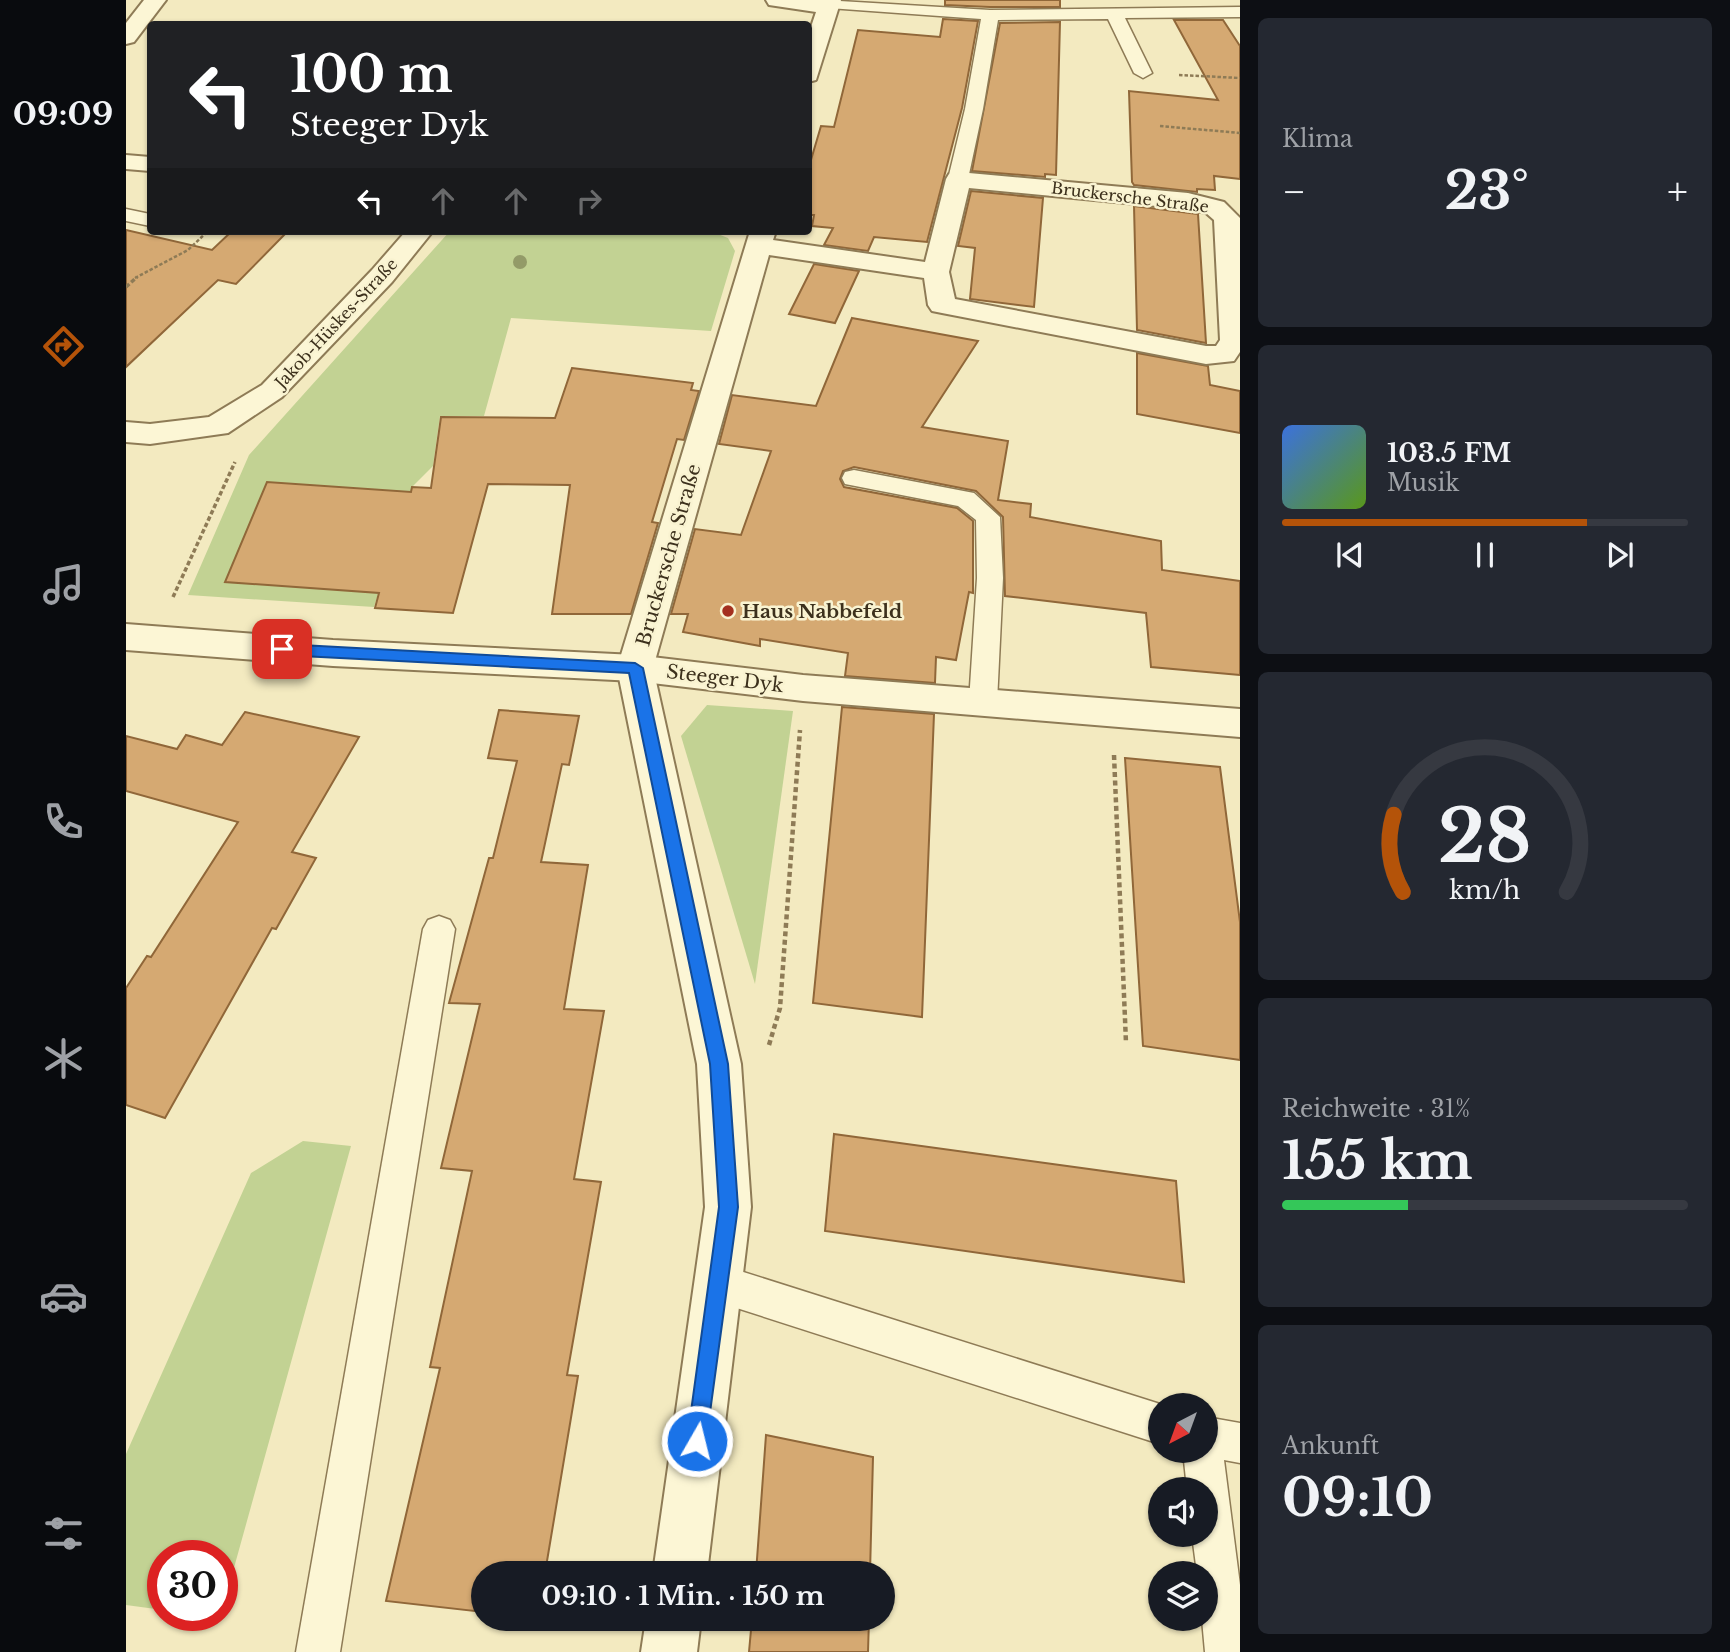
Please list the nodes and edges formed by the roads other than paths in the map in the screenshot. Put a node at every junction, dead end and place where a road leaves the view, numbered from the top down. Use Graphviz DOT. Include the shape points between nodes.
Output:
graph roads {
  1 [pos="155,0"];
  2 [pos="777,0"];
  3 [pos="829,3"];
  4 [pos="1240,12"];
  5 [pos="1114,13"];
  6 [pos="989,16"];
  7 [pos="126,37"];
  8 [pos="812,61"];
  9 [pos="1143,73"];
  10 [pos="126,162"];
  11 [pos="147,164"];
  12 [pos="958,179"];
  13 [pos="126,215"];
  14 [pos="147,219"];
  15 [pos="418,235"];
  16 [pos="761,239"];
  17 [pos="936,272"];
  18 [pos="126,432"];
  19 [pos="854,478"];
  20 [pos="140,638"];
  21 [pos="635,668"];
  22 [pos="983,702"];
  23 [pos="1240,723"];
  24 [pos="439,929"];
  25 [pos="718,1283"];
  26 [pos="1148,1420"];
  27 [pos="1218,1439"];
  28 [pos="1240,1443"];
  29 [pos="1204,1463"];
  30 [pos="682,1561"];
  31 [pos="672,1631"];
  32 [pos="318,1652"];
  33 [pos="669,1652"];
  34 [pos="1227,1652"];
  1 -- 7 [label="street"];
  2 -- 3 [label="street"];
  3 -- 6 [label="lane"];
  3 -- 8 [label="street"];
  4 -- 5 [label="lane"];
  5 -- 6 [label="lane"];
  5 -- 9 [label="lane"];
  6 -- 12 [label="lane"];
  10 -- 11 [label="street"];
  12 -- 17 [label="street, Bruckersche Straße"];
  12 -- 17 [label="street, Bruckersche Straße" via="1215,207 1227,218 1234,341 1224,355 1206,355 942,305"];
  13 -- 14 [label="lane"];
  15 -- 18 [label="street, Jakob-Hüskes-Straße" via="272,391 217,426 150,434"];
  16 -- 17 [label="street, Bruckersche Straße"];
  16 -- 21 [label="street, Bruckersche Straße"];
  19 -- 22 [label="lane" via="965,499 988,517 990,578"];
  20 -- 21 [label="street, Steeger Dyk"];
  21 -- 22 [label="street, Steeger Dyk" via="803,688"];
  21 -- 25 [label="street, Bruckersche Straße" via="719,1064 728,1207"];
  22 -- 23 [label="street, Steeger Dyk"];
  24 -- 32 [label="lane"];
  25 -- 26 [label="lane"];
  25 -- 30 [label="street, Bruckersche Straße"];
  27 -- 28 [label="lane"];
  29 -- 34 [label="lane"];
  31 -- 33 [label="street"];
}
